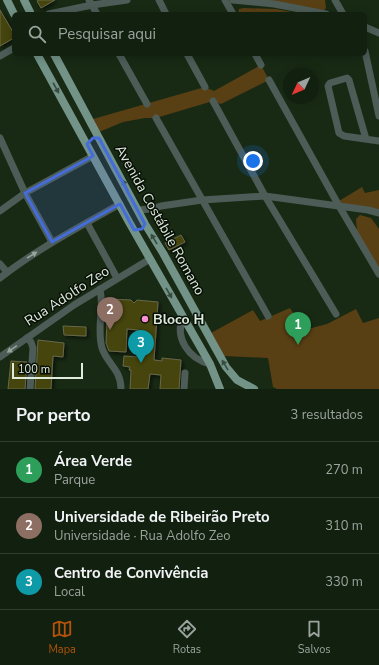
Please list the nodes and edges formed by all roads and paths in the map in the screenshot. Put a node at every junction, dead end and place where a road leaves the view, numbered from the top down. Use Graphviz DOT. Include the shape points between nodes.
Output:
graph roads {
  1 [pos="7,0"];
  2 [pos="24,0"];
  3 [pos="127,0"];
  4 [pos="159,0"];
  5 [pos="225,0"];
  6 [pos="233,0"];
  7 [pos="335,0"];
  8 [pos="90,2"];
  9 [pos="13,12"];
  10 [pos="30,12"];
  11 [pos="56,12"];
  12 [pos="96,12"];
  13 [pos="165,12"];
  14 [pos="232,12"];
  15 [pos="316,12"];
  16 [pos="342,12"];
  17 [pos="367,30"];
  18 [pos="379,33"];
  19 [pos="12,49"];
  20 [pos="0,56"];
  21 [pos="38,56"];
  22 [pos="55,56"];
  23 [pos="120,56"];
  24 [pos="188,56"];
  25 [pos="256,56"];
  26 [pos="366,56"];
  27 [pos="261,64"];
  28 [pos="269,80"];
  29 [pos="205,87"];
  30 [pos="213,101"];
  31 [pos="147,104"];
  32 [pos="379,116"];
  33 [pos="156,118"];
  34 [pos="0,138"];
  35 [pos="99,138"];
  36 [pos="366,139"];
  37 [pos="379,140"];
  38 [pos="87,144"];
  39 [pos="93,156"];
  40 [pos="25,193"];
  41 [pos="265,196"];
  42 [pos="202,200"];
  43 [pos="120,204"];
  44 [pos="338,206"];
  45 [pos="151,209"];
  46 [pos="138,210"];
  47 [pos="0,211"];
  48 [pos="379,213"];
  49 [pos="144,222"];
  50 [pos="87,223"];
  51 [pos="134,230"];
  52 [pos="52,242"];
  53 [pos="150,259"];
  54 [pos="0,264"];
  55 [pos="7,272"];
  56 [pos="379,274"];
  57 [pos="0,278"];
  58 [pos="117,278"];
  59 [pos="100,289"];
  60 [pos="336,314"];
  61 [pos="268,316"];
  62 [pos="183,317"];
  63 [pos="27,338"];
  64 [pos="0,357"];
  65 [pos="210,364"];
  66 [pos="185,373"];
  67 [pos="30,389"];
  68 [pos="121,389"];
  69 [pos="184,389"];
  70 [pos="220,389"];
  71 [pos="254,389"];
  1 -- 9 [label="main road"];
  2 -- 10 [label="main road"];
  3 -- 8 [label="street"];
  4 -- 13 [label="street"];
  5 -- 14 [label="street"];
  6 -- 15 [label="street"];
  7 -- 16 [label="street"];
  8 -- 11 [label="street"];
  8 -- 12 [label="street"];
  17 -- 18 [label="street"];
  19 -- 20 [label="street"];
  21 -- 38 [label="main road, Avenida Costábile Romano, one-way"];
  22 -- 35 [label="main road, Avenida Costábile Romano"];
  23 -- 31 [label="street"];
  24 -- 29 [label="street"];
  25 -- 27 [label="street"];
  26 -- 32 [label="street"];
  28 -- 44 [label="street"];
  30 -- 41 [label="street"];
  33 -- 42 [label="street"];
  34 -- 40 [label="street"];
  35 -- 38 [label="main road" via="93,138"];
  46 -- 35 [label="main road, Avenida Costábile Romano, one-way"];
  36 -- 36 [label="street" via="339,133 328,86 330,83 345,78 349,80"];
  36 -- 37 [label="street"];
  38 -- 39 [label="main road, Avenida Costábile Romano"];
  39 -- 40 [label="street"];
  39 -- 43 [label="main road, Avenida Costábile Romano"];
  40 -- 47 [label="street"];
  40 -- 52 [label="street"];
  41 -- 42 [label="street"];
  41 -- 44 [label="street"];
  41 -- 60 [label="street"];
  42 -- 45 [label="street"];
  42 -- 61 [label="street"];
  43 -- 50 [label="street"];
  43 -- 51 [label="main road, Avenida Costábile Romano"];
  44 -- 48 [label="street"];
  44 -- 56 [label="street"];
  45 -- 46 [label="street"];
  45 -- 49 [label="street"];
  46 -- 49 [label="main road, Avenida Costábile Romano"];
  49 -- 51 [label="main road" via="142,229"];
  71 -- 49 [label="main road, Avenida Costábile Romano, one-way" via="237,380 226,367"];
  50 -- 52 [label="street"];
  50 -- 58 [label="street"];
  51 -- 53 [label="main road, Avenida Costábile Romano"];
  55 -- 52 [label="street, one-way"];
  53 -- 58 [label="street, Rua Adolfo Zeo"];
  53 -- 62 [label="main road, Avenida Costábile Romano, one-way"];
  54 -- 55 [label="street"];
  55 -- 57 [label="street"];
  58 -- 59 [label="street, Rua Adolfo Zeo"];
  59 -- 63 [label="street, Rua Adolfo Zeo"];
  59 -- 68 [label="street" via="102,348 106,358 118,373"];
  62 -- 65 [label="main road, Avenida Costábile Romano"];
  62 -- 65 [label="street" via="180,330 184,344 193,357"];
  63 -- 64 [label="street, Rua Adolfo Zeo, one-way"];
  63 -- 67 [label="street" via="33,348"];
  65 -- 70 [label="main road, Avenida Costábile Romano"];
  66 -- 69 [label="street"];
}
